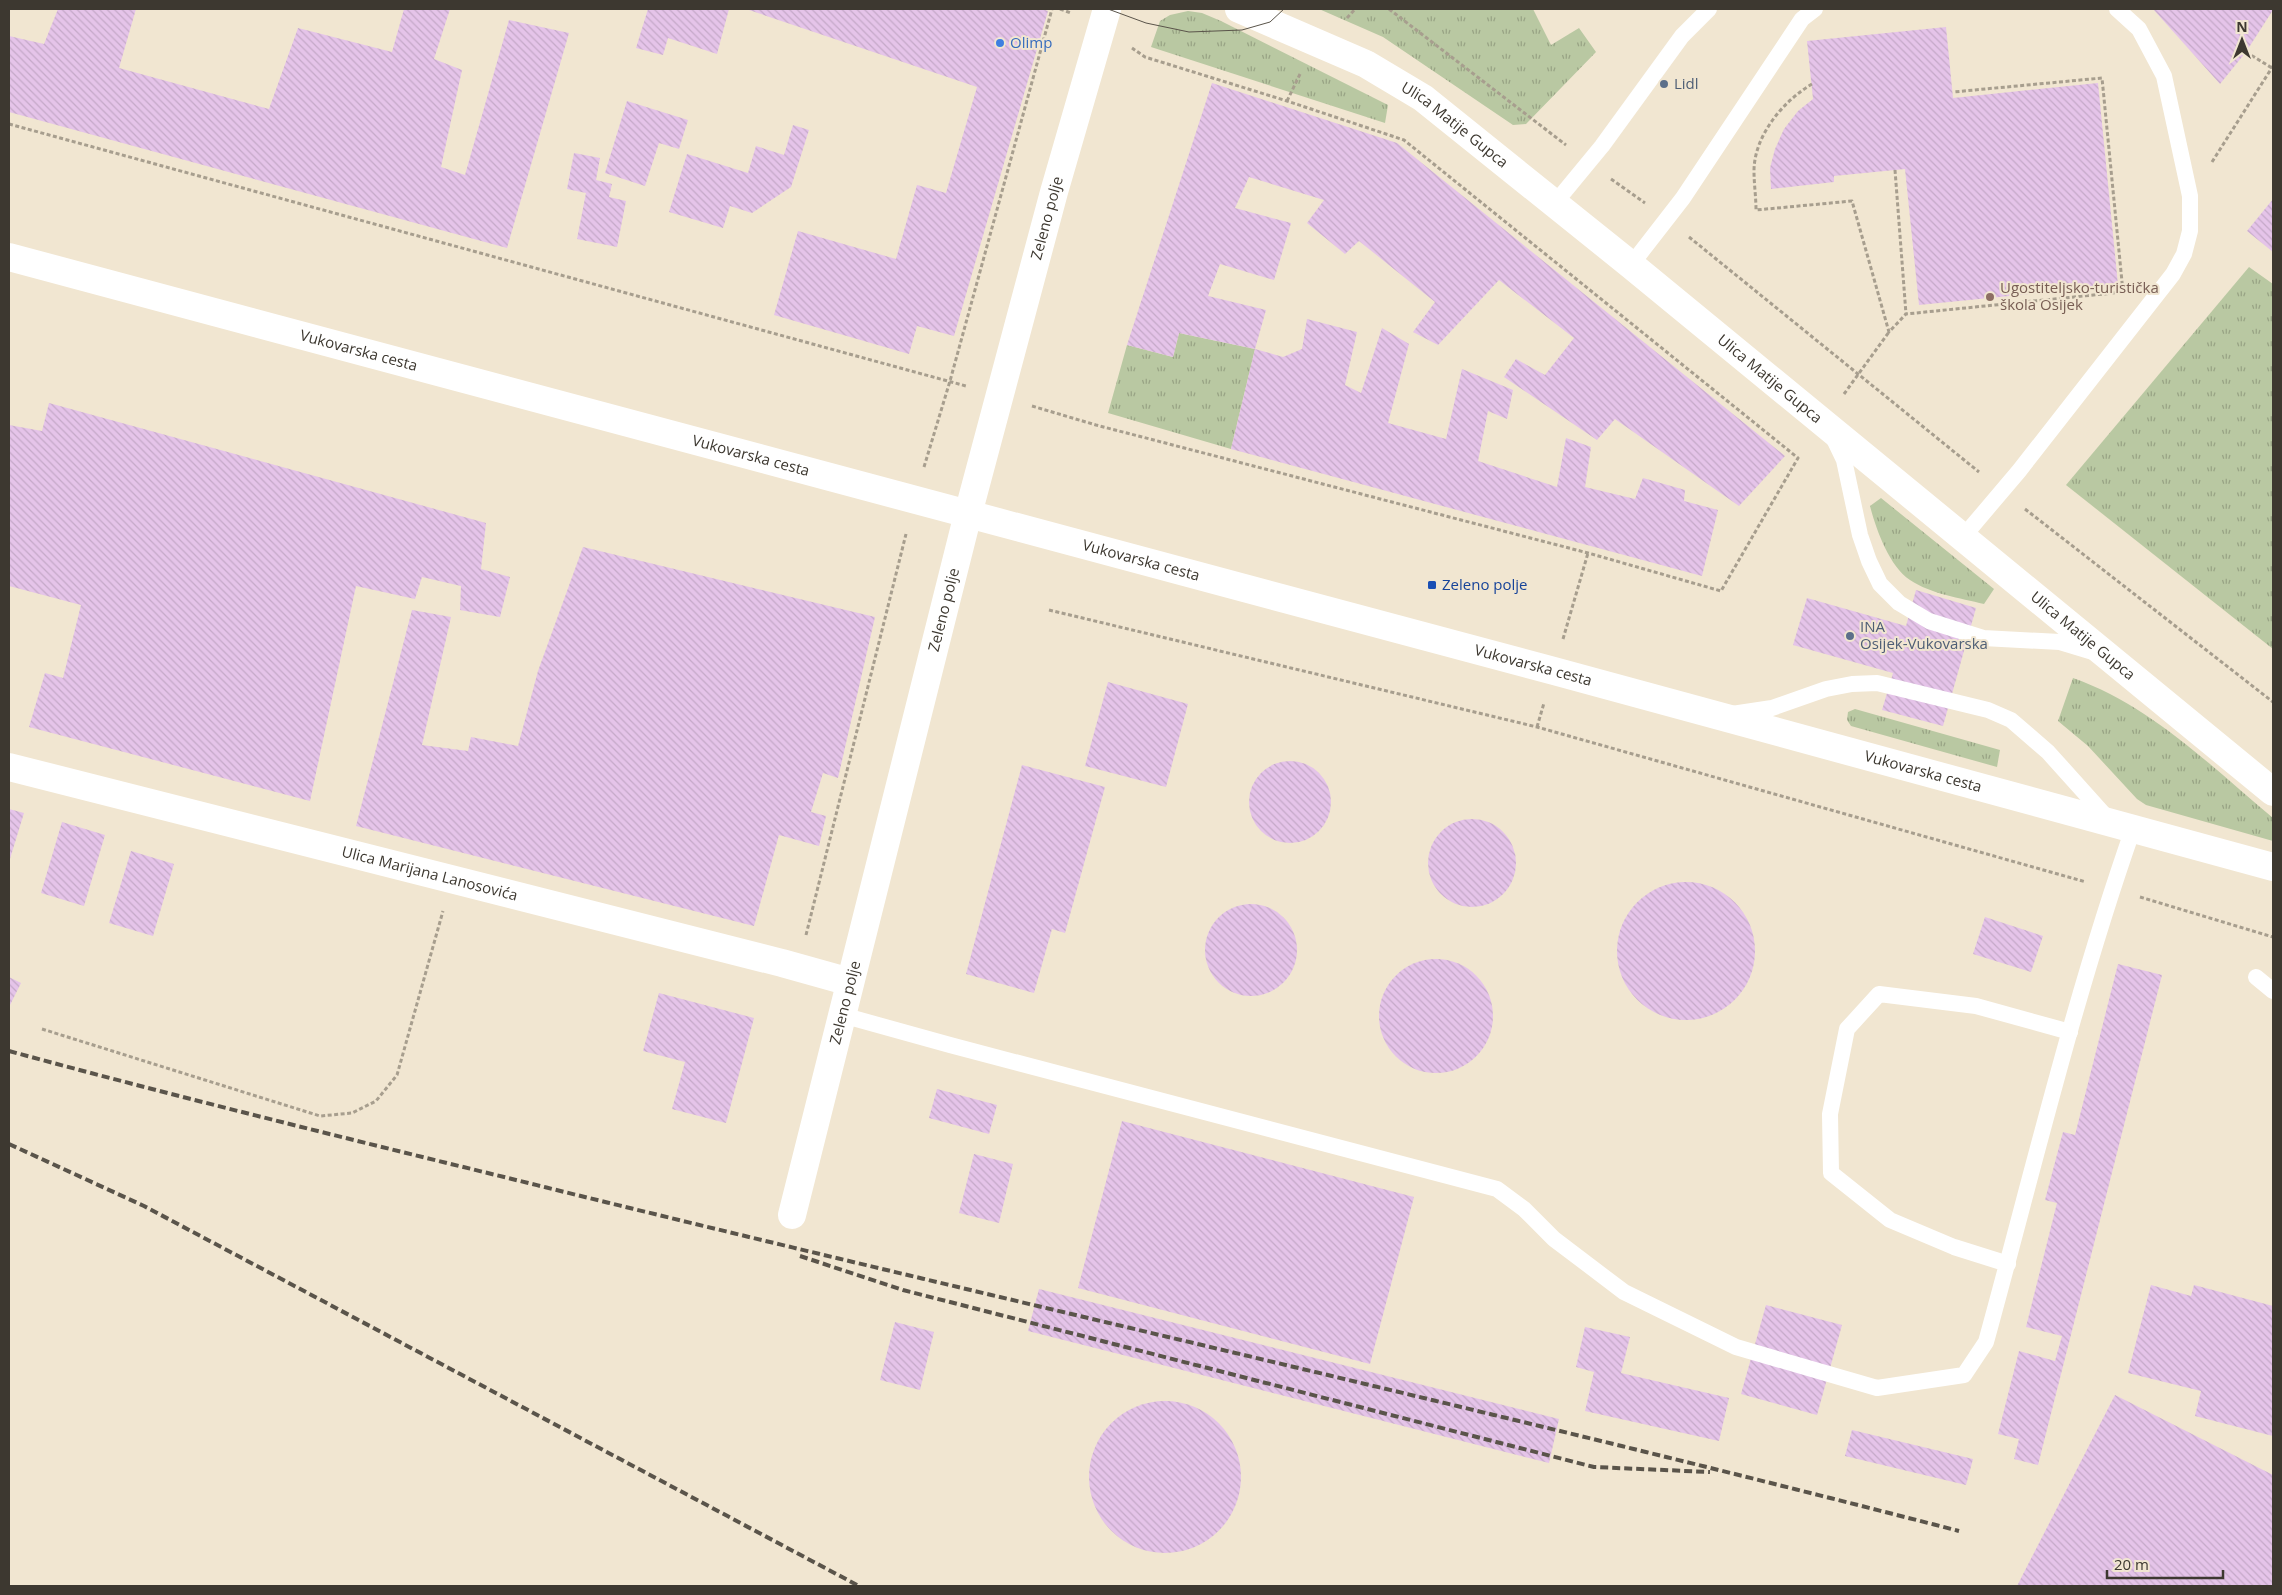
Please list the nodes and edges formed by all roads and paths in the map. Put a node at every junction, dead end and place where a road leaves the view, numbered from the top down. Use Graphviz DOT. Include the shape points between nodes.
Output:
graph roads {
  1 [pos="1060,9"];
  2 [pos="1239,9"];
  3 [pos="1389,9"];
  4 [pos="1692,9"];
  5 [pos="1709,9"];
  6 [pos="1815,9"];
  7 [pos="2117,9"];
  8 [pos="1104,17"];
  9 [pos="1682,36"];
  10 [pos="2246,52"];
  11 [pos="2273,67"];
  12 [pos="1812,84"];
  13 [pos="1953,92"];
  14 [pos="9,124"];
  15 [pos="1588,162"];
  16 [pos="1895,170"];
  17 [pos="2190,196"];
  18 [pos="1555,203"];
  19 [pos="1667,219"];
  20 [pos="9,258"];
  21 [pos="1631,265"];
  22 [pos="1906,314"];
  23 [pos="999,397"];
  24 [pos="1829,428"];
  25 [pos="2001,490"];
  26 [pos="968,514"];
  27 [pos="1963,537"];
  28 [pos="1050,610"];
  29 [pos="2108,658"];
  30 [pos="2273,702"];
  31 [pos="1717,717"];
  32 [pos="9,766"];
  33 [pos="2273,792"];
  34 [pos="2123,827"];
  35 [pos="2273,867"];
  36 [pos="452,879"];
  37 [pos="2112,889"];
  38 [pos="2273,937"];
  39 [pos="2256,977"];
  40 [pos="850,982"];
  41 [pos="2273,991"];
  42 [pos="842,1014"];
  43 [pos="42,1030"];
  44 [pos="2070,1032"];
  45 [pos="792,1215"];
  46 [pos="2008,1264"];
  1 -- 8 [label="path"];
  2 -- 18 [label="main road, Ulica Matije Gupca" via="1366,64 1400,83 1442,112"];
  3 -- 15 [label="path"];
  4 -- 9 [label="lane"];
  5 -- 9 [label="lane"];
  6 -- 19 [label="lane" via="1802,19"];
  7 -- 17 [label="lane" via="2139,29 2164,76"];
  8 -- 23 [label="main road, Zeleno polje"];
  8 -- 23 [label="path" via="1144,57 1404,140 1798,458 1720,591"];
  9 -- 15 [label="lane"];
  10 -- 11 [label="path"];
  11 -- 17 [label="path"];
  12 -- 22 [label="path" via="1796,93 1779,110 1762,137 1754,170 1756,210 1852,201 1889,332"];
  13 -- 22 [label="path" via="2102,78 2123,292"];
  14 -- 23 [label="path"];
  15 -- 18 [label="lane"];
  15 -- 19 [label="path"];
  16 -- 22 [label="path"];
  17 -- 25 [label="lane" via="2190,231 2184,254 2173,274"];
  18 -- 21 [label="main road, Ulica Matije Gupca"];
  19 -- 21 [label="lane"];
  19 -- 25 [label="path"];
  20 -- 26 [label="main road, Vukovarska cesta"];
  21 -- 24 [label="main road, Ulica Matije Gupca"];
  23 -- 26 [label="main road, Zeleno polje"];
  24 -- 27 [label="main road, Ulica Matije Gupca"];
  24 -- 29 [label="lane" via="1844,460 1869,561 1880,584 1899,603 1929,621 1975,636 2060,642"];
  25 -- 27 [label="lane"];
  25 -- 30 [label="path"];
  26 -- 31 [label="main road, Vukovarska cesta"];
  26 -- 40 [label="main road, Zeleno polje"];
  27 -- 29 [label="main road, Ulica Matije Gupca"];
  28 -- 37 [label="path" via="1537,727"];
  29 -- 33 [label="main road, Ulica Matije Gupca"];
  31 -- 34 [label="main road, Vukovarska cesta"];
  31 -- 34 [label="lane" via="1772,708 1826,689 1860,683 1877,683 1988,710 2011,720 2048,752"];
  32 -- 36 [label="main road, Ulica Marijana Lanosovića"];
  34 -- 35 [label="main road, Vukovarska cesta"];
  34 -- 37 [label="lane"];
  36 -- 40 [label="main road, Ulica Marijana Lanosovića"];
  36 -- 43 [label="path" via="397,1075 376,1101 352,1113 320,1116"];
  37 -- 38 [label="path"];
  37 -- 44 [label="lane"];
  39 -- 41 [label="lane"];
  40 -- 42 [label="main road, Zeleno polje"];
  42 -- 45 [label="main road, Zeleno polje"];
  42 -- 46 [label="lane" via="1497,1189 1524,1209 1554,1239 1624,1292 1736,1347 1877,1388 1964,1375 1986,1342"];
  44 -- 46 [label="lane"];
  44 -- 46 [label="lane" via="1976,1006 1879,994 1848,1030 1830,1114 1831,1173 1890,1220 1954,1247"];
}
